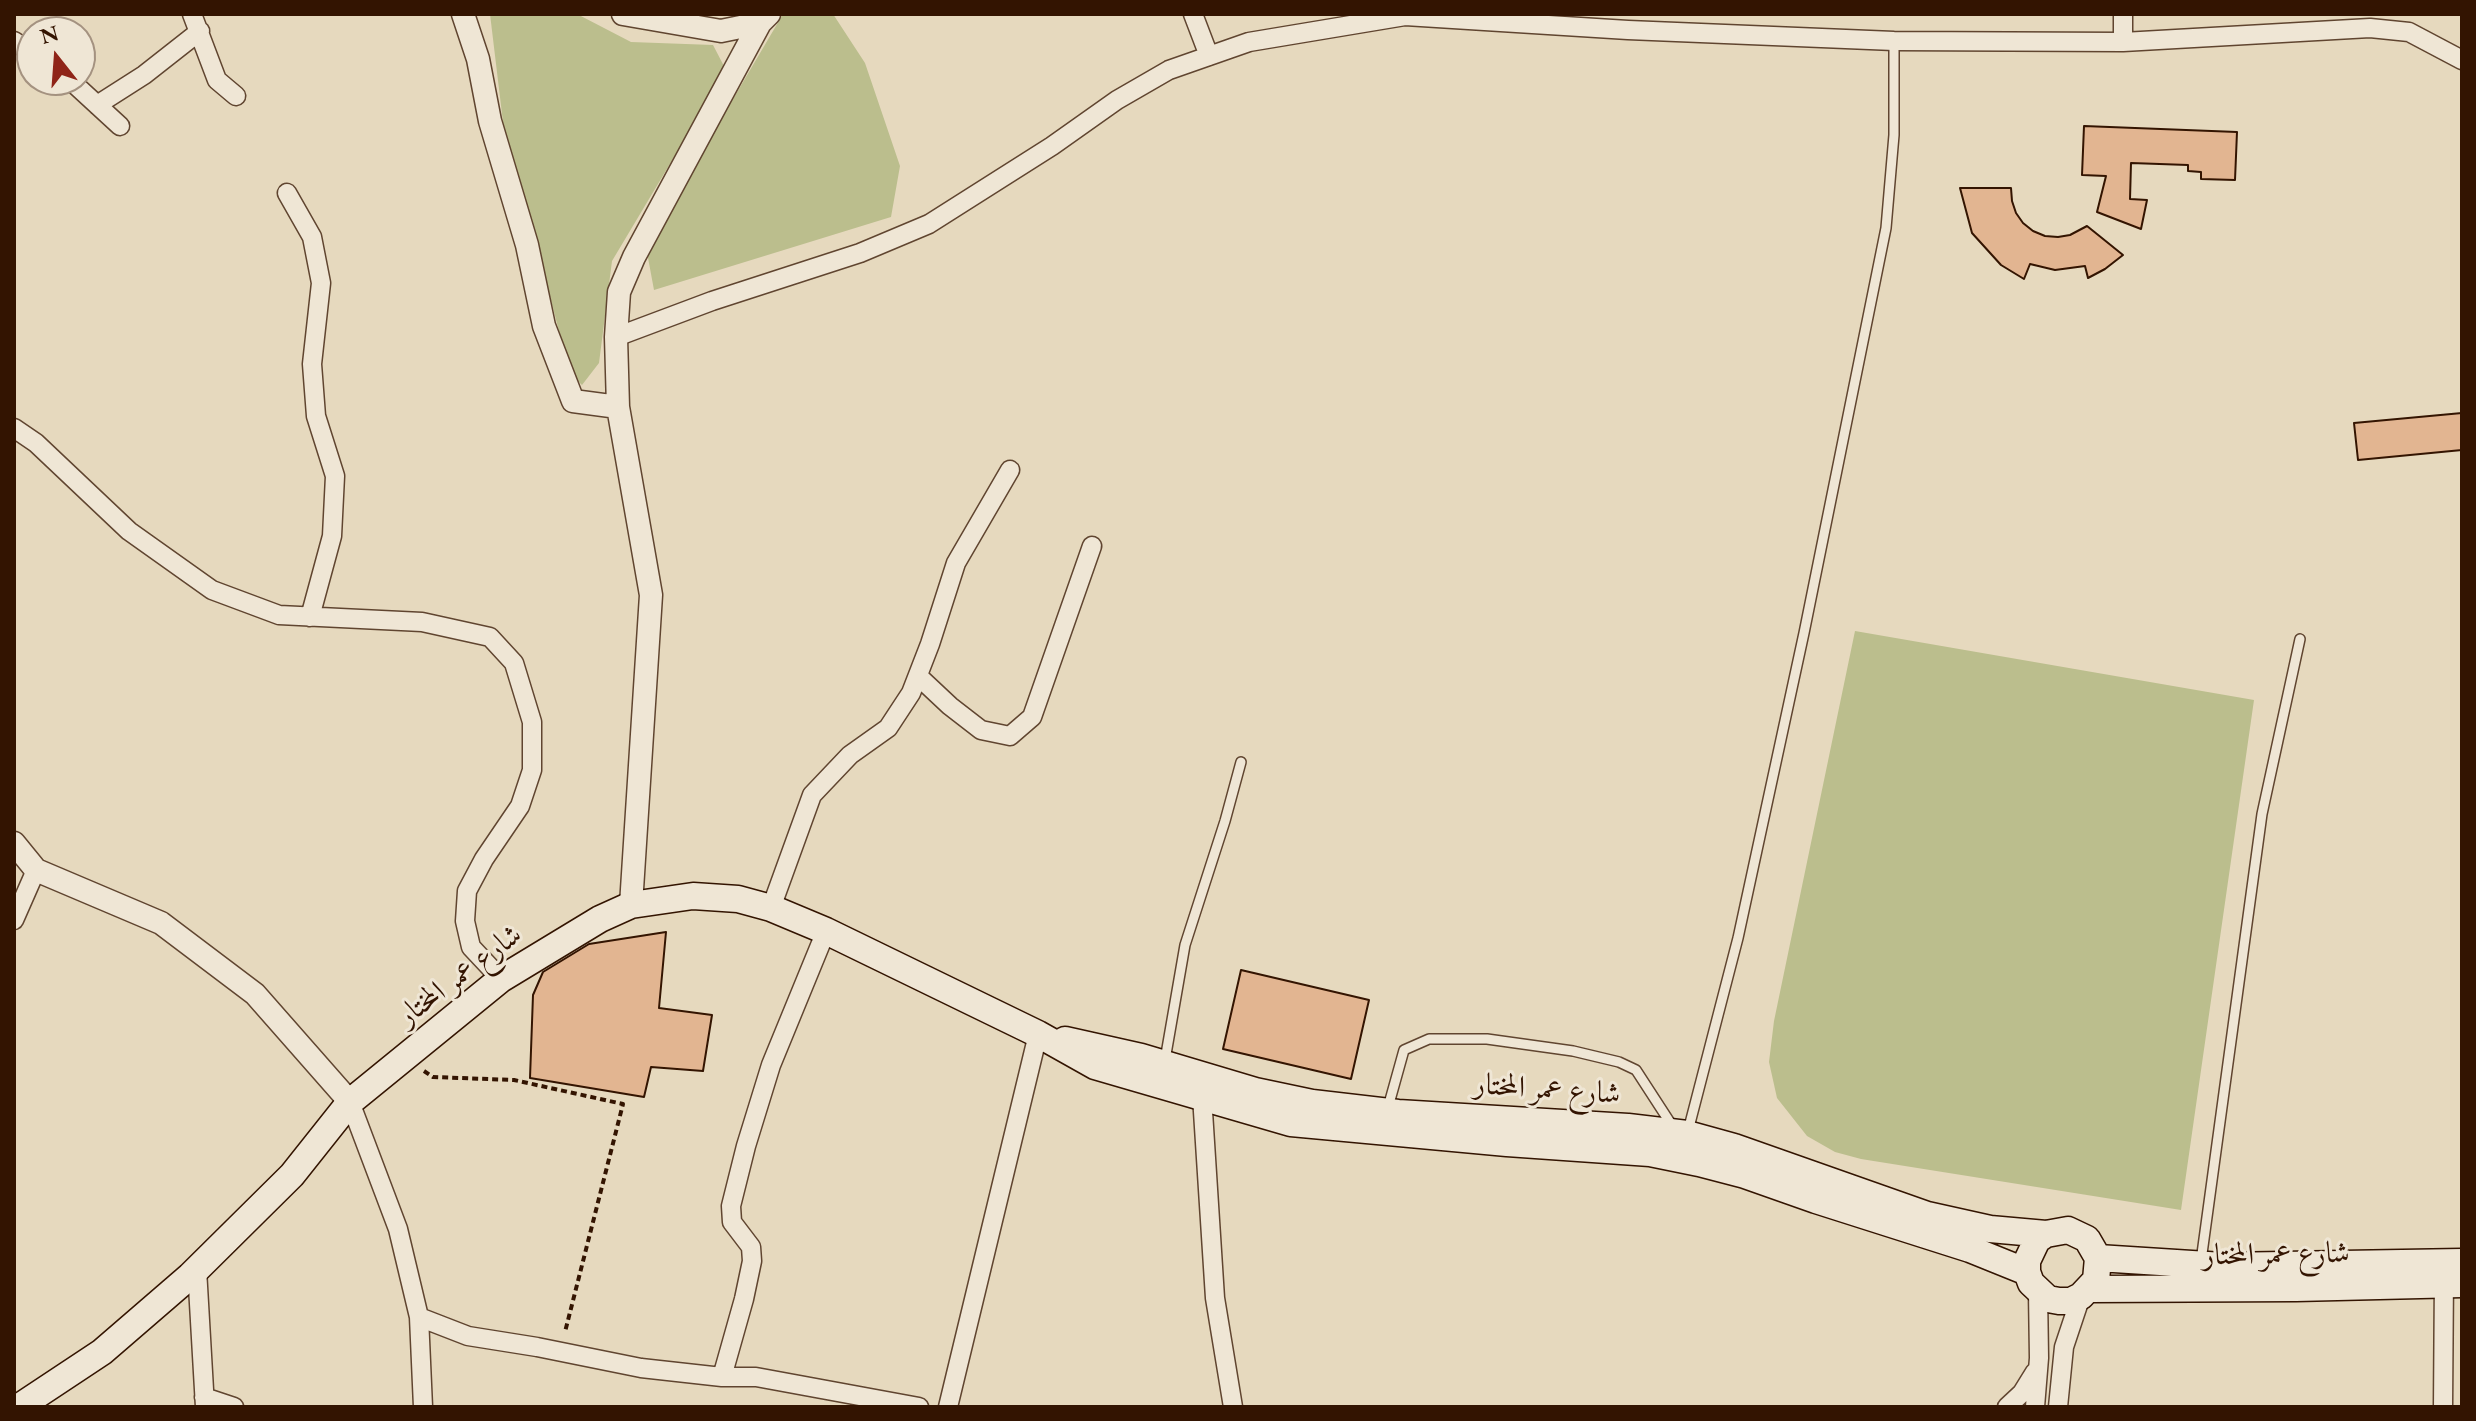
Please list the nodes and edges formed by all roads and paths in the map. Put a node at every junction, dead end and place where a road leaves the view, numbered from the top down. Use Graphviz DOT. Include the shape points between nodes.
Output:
graph roads {
  1 [pos="463,14"];
  2 [pos="623,14"];
  3 [pos="1193,14"];
  4 [pos="2123,14"];
  5 [pos="763,17"];
  6 [pos="196,22"];
  7 [pos="1629,22"];
  8 [pos="2404,23"];
  9 [pos="1894,41"];
  10 [pos="2123,42"];
  11 [pos="1209,56"];
  12 [pos="2462,60"];
  13 [pos="87,96"];
  14 [pos="236,96"];
  15 [pos="97,105"];
  16 [pos="120,126"];
  17 [pos="287,193"];
  18 [pos="616,337"];
  19 [pos="618,407"];
  20 [pos="14,428"];
  21 [pos="1010,470"];
  22 [pos="1092,546"];
  23 [pos="310,617"];
  24 [pos="2300,639"];
  25 [pos="918,676"];
  26 [pos="1241,762"];
  27 [pos="14,843"];
  28 [pos="36,870"];
  29 [pos="631,905"];
  30 [pos="771,908"];
  31 [pos="14,920"];
  32 [pos="826,931"];
  33 [pos="501,979"];
  34 [pos="1038,1034"];
  35 [pos="405,1058"];
  36 [pos="1164,1064"];
  37 [pos="1202,1096"];
  38 [pos="350,1102"];
  39 [pos="1387,1111"];
  40 [pos="1682,1134"];
  41 [pos="2046,1234"];
  42 [pos="2098,1258"];
  43 [pos="2200,1265"];
  44 [pos="197,1269"];
  45 [pos="2453,1273"];
  46 [pos="2033,1282"];
  47 [pos="2086,1293"];
  48 [pos="419,1317"];
  49 [pos="560,1352"];
  50 [pos="2039,1366"];
  51 [pos="722,1377"];
  52 [pos="204,1402"];
  53 [pos="19,1407"];
  54 [pos="234,1407"];
  55 [pos="423,1407"];
  56 [pos="919,1407"];
  57 [pos="948,1407"];
  58 [pos="1233,1407"];
  59 [pos="2007,1407"];
  60 [pos="2035,1407"];
  61 [pos="2058,1407"];
  62 [pos="2443,1407"];
  1 -- 19 [label="street" via="544,326 563,376 573,401"];
  2 -- 5 [label="street" via="721,31"];
  3 -- 11 [label="street"];
  4 -- 10 [label="street"];
  5 -- 18 [label="street" via="634,257 619,292"];
  6 -- 14 [label="street" via="217,80"];
  6 -- 15 [label="street" via="144,75"];
  7 -- 9 [label="street"];
  7 -- 11 [label="street" via="1405,16 1249,42"];
  8 -- 10 [label="street"];
  8 -- 12 [label="street" via="2409,32"];
  9 -- 10 [label="street"];
  9 -- 40 [label="lane" via="1894,135 1886,228 1738,938"];
  11 -- 18 [label="street" via="1169,70 1117,100 929,224"];
  13 -- 15 [label="street"];
  15 -- 16 [label="street"];
  17 -- 23 [label="street" via="312,237 321,283 312,364 316,416 335,476 332,536"];
  18 -- 19 [label="street"];
  19 -- 29 [label="street" via="651,595"];
  20 -- 23 [label="street" via="129,531 212,590 279,615"];
  21 -- 25 [label="street" via="956,563"];
  22 -- 25 [label="street" via="1032,717 1010,736 981,730"];
  23 -- 33 [label="street" via="422,622 490,637 514,663 532,722 532,770 520,806 467,891 465,921 471,947"];
  24 -- 43 [label="lane" via="2262,814"];
  25 -- 30 [label="street" via="888,728 850,755 812,795"];
  26 -- 36 [label="lane" via="1185,945"];
  27 -- 28 [label="street"];
  28 -- 31 [label="street"];
  28 -- 38 [label="street" via="161,923 255,994"];
  29 -- 30 [label="main road, شارع عمر المختار" via="693,896"];
  29 -- 33 [label="main road, شارع عمر المختار"];
  30 -- 32 [label="main road, شارع عمر المختار"];
  32 -- 34 [label="main road, شارع عمر المختار"];
  32 -- 51 [label="street" via="771,1065 731,1206 732,1222 751,1247 752,1261"];
  33 -- 35 [label="main road, شارع عمر المختار"];
  34 -- 36 [label="main road, شارع عمر المختار"];
  34 -- 37 [label="main road, شارع عمر المختار" via="1095,1066"];
  34 -- 57 [label="street"];
  35 -- 38 [label="main road, شارع عمر المختار"];
  35 -- 49 [label="path" via="433,1077 514,1080 623,1104"];
  36 -- 39 [label="main road, شارع عمر المختار" via="1255,1091"];
  37 -- 46 [label="main road, شارع عمر المختار" via="1291,1123 1650,1153 1699,1163 1970,1249"];
  37 -- 58 [label="street" via="1215,1298"];
  38 -- 44 [label="main road, شارع عمر المختار" via="292,1175"];
  38 -- 48 [label="street" via="398,1229"];
  39 -- 40 [label="main road, شارع عمر المختار"];
  39 -- 40 [label="lane" via="1404,1050 1429,1039 1487,1039 1573,1051 1636,1070"];
  40 -- 41 [label="main road, شارع عمر المختار" via="1927,1215"];
  41 -- 42 [label="main road" via="2078,1233"];
  41 -- 46 [label="main road" via="2027,1261"];
  42 -- 43 [label="main road, شارع عمر المختار"];
  42 -- 47 [label="main road" via="2096,1280"];
  43 -- 45 [label="main road, شارع عمر المختار"];
  44 -- 52 [label="street"];
  44 -- 53 [label="main road, شارع عمر المختار" via="102,1352"];
  45 -- 47 [label="main road, شارع عمر المختار"];
  45 -- 62 [label="street"];
  46 -- 47 [label="main road" via="2048,1299 2071,1301"];
  46 -- 50 [label="street"];
  47 -- 61 [label="street" via="2064,1347"];
  48 -- 49 [label="street" via="468,1336"];
  48 -- 55 [label="street"];
  49 -- 51 [label="street"];
  50 -- 59 [label="street"];
  50 -- 60 [label="street"];
  51 -- 56 [label="street" via="756,1377"];
  52 -- 54 [label="street"];
}
